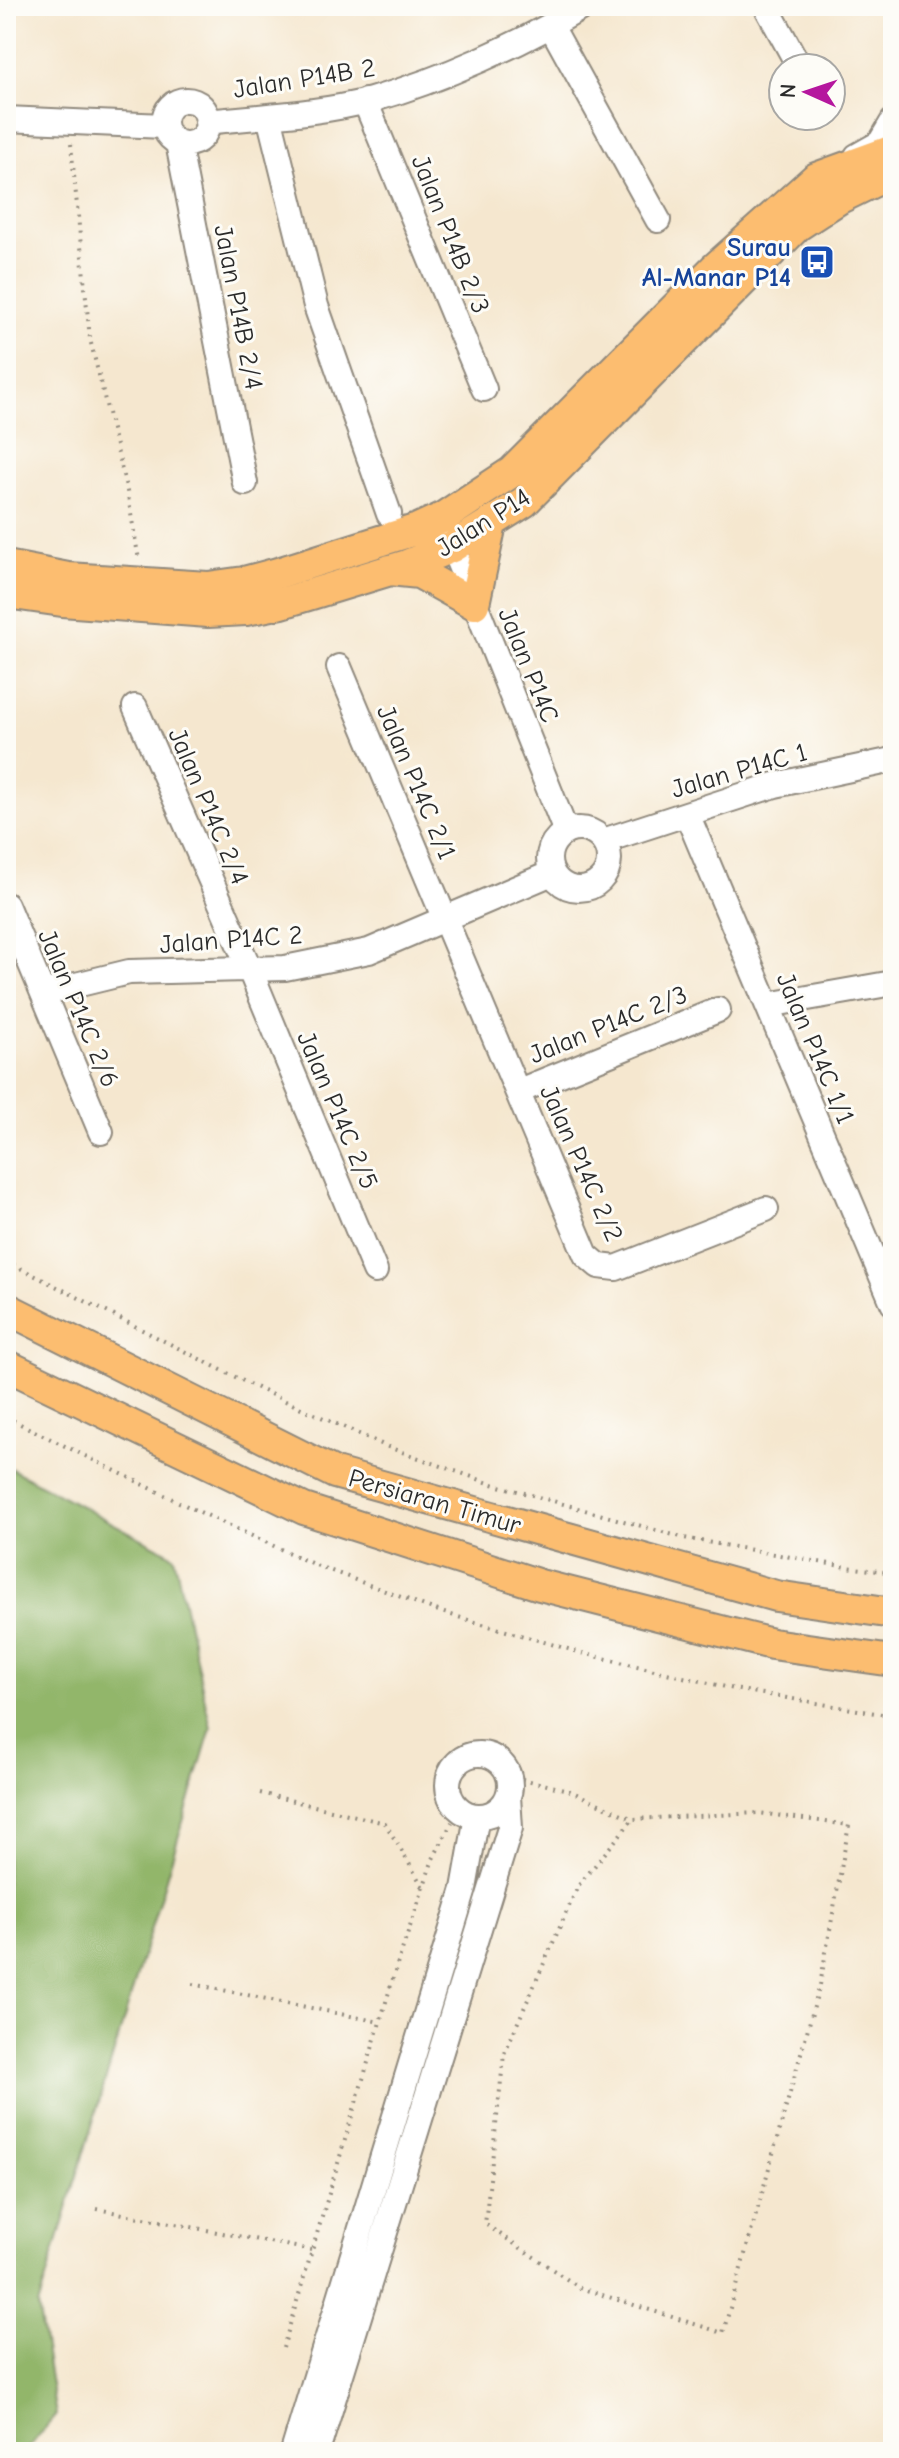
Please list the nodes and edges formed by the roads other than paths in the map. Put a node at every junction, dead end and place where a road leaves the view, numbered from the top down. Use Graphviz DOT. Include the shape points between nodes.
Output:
graph roads {
  1 [pos="584,6"];
  2 [pos="766,6"];
  3 [pos="551,26"];
  4 [pos="791,52"];
  5 [pos="365,101"];
  6 [pos="269,116"];
  7 [pos="6,119"];
  8 [pos="893,121"];
  9 [pos="207,122"];
  10 [pos="171,134"];
  11 [pos="893,150"];
  12 [pos="893,172"];
  13 [pos="816,178"];
  14 [pos="658,220"];
  15 [pos="484,389"];
  16 [pos="245,483"];
  17 [pos="389,514"];
  18 [pos="442,518"];
  19 [pos="491,524"];
  20 [pos="452,547"];
  21 [pos="6,566"];
  22 [pos="388,570"];
  23 [pos="6,593"];
  24 [pos="474,604"];
  25 [pos="339,667"];
  26 [pos="135,707"];
  27 [pos="893,760"];
  28 [pos="687,814"];
  29 [pos="566,832"];
  30 [pos="603,841"];
  31 [pos="552,873"];
  32 [pos="6,905"];
  33 [pos="444,919"];
  34 [pos="250,970"];
  35 [pos="893,983"];
  36 [pos="43,993"];
  37 [pos="768,1005"];
  38 [pos="718,1010"];
  39 [pos="519,1091"];
  40 [pos="101,1132"];
  41 [pos="766,1209"];
  42 [pos="375,1271"];
  43 [pos="893,1303"];
  44 [pos="6,1308"];
  45 [pos="6,1365"];
  46 [pos="893,1613"];
  47 [pos="893,1661"];
  48 [pos="509,1786"];
  49 [pos="468,1813"];
  50 [pos="293,2452"];
  51 [pos="317,2452"];
  1 -- 3 [label="street, Jalan P14B 2"];
  2 -- 4 [label="street"];
  3 -- 5 [label="street, Jalan P14B 2" via="472,63"];
  3 -- 14 [label="street"];
  5 -- 6 [label="street, Jalan P14B 2"];
  5 -- 15 [label="street, Jalan P14B 2/3"];
  6 -- 9 [label="street, Jalan P14B 2"];
  6 -- 17 [label="street" via="316,306"];
  7 -- 10 [label="street"];
  8 -- 13 [label="street" via="880,143"];
  9 -- 10 [label="street, Jalan P14B 2" via="193,143"];
  9 -- 10 [label="street, Jalan P14B 2" via="201,106 189,100 175,102 166,112"];
  10 -- 16 [label="street, Jalan P14B 2/4"];
  11 -- 13 [label="main road, Jalan P14"];
  12 -- 19 [label="main road, Jalan P14" via="797,226 524,502"];
  13 -- 18 [label="main road, Jalan P14" via="714,269 512,472"];
  18 -- 20 [label="street, Jalan P14C"];
  18 -- 21 [label="main road, Jalan P14" via="404,535 278,573 208,587 68,578"];
  19 -- 20 [label="main road, Jalan P14"];
  19 -- 24 [label="main road"];
  20 -- 22 [label="main road, Jalan P14"];
  20 -- 24 [label="street, Jalan P14C"];
  22 -- 23 [label="main road, Jalan P14" via="246,610 208,612"];
  22 -- 24 [label="main road" via="419,573"];
  24 -- 29 [label="street, Jalan P14C"];
  25 -- 33 [label="street, Jalan P14C 2/1"];
  26 -- 34 [label="street, Jalan P14C 2/4"];
  27 -- 28 [label="street, Jalan P14C 1" via="775,785"];
  28 -- 30 [label="street, Jalan P14C 1"];
  28 -- 37 [label="street, Jalan P14C 1/1"];
  29 -- 30 [label="street" via="586,830"];
  29 -- 31 [label="street" via="549,854"];
  30 -- 31 [label="street" via="609,860 594,884 576,889"];
  31 -- 33 [label="street, Jalan P14C 2"];
  32 -- 36 [label="street, Jalan P14C 2/6"];
  33 -- 34 [label="street, Jalan P14C 2" via="369,951"];
  33 -- 39 [label="street, Jalan P14C 2/2"];
  34 -- 36 [label="street, Jalan P14C 2" via="129,972"];
  34 -- 42 [label="street, Jalan P14C 2/5"];
  35 -- 37 [label="street"];
  36 -- 40 [label="street, Jalan P14C 2/6"];
  37 -- 43 [label="street, Jalan P14C 1/1"];
  38 -- 39 [label="street, Jalan P14C 2/3"];
  39 -- 41 [label="street, Jalan P14C 2/2" via="586,1255 599,1266 616,1268"];
  44 -- 46 [label="main road, Persiaran Timur" via="335,1473 776,1596"];
  45 -- 47 [label="main road, Persiaran Timur" via="304,1509 540,1585 772,1644"];
  48 -- 49 [label="street" via="496,1811"];
  48 -- 49 [label="street" via="499,1760 480,1753 461,1758 449,1773 449,1793"];
  48 -- 51 [label="street" via="510,1828"];
  49 -- 50 [label="street" via="464,1889"];
}
